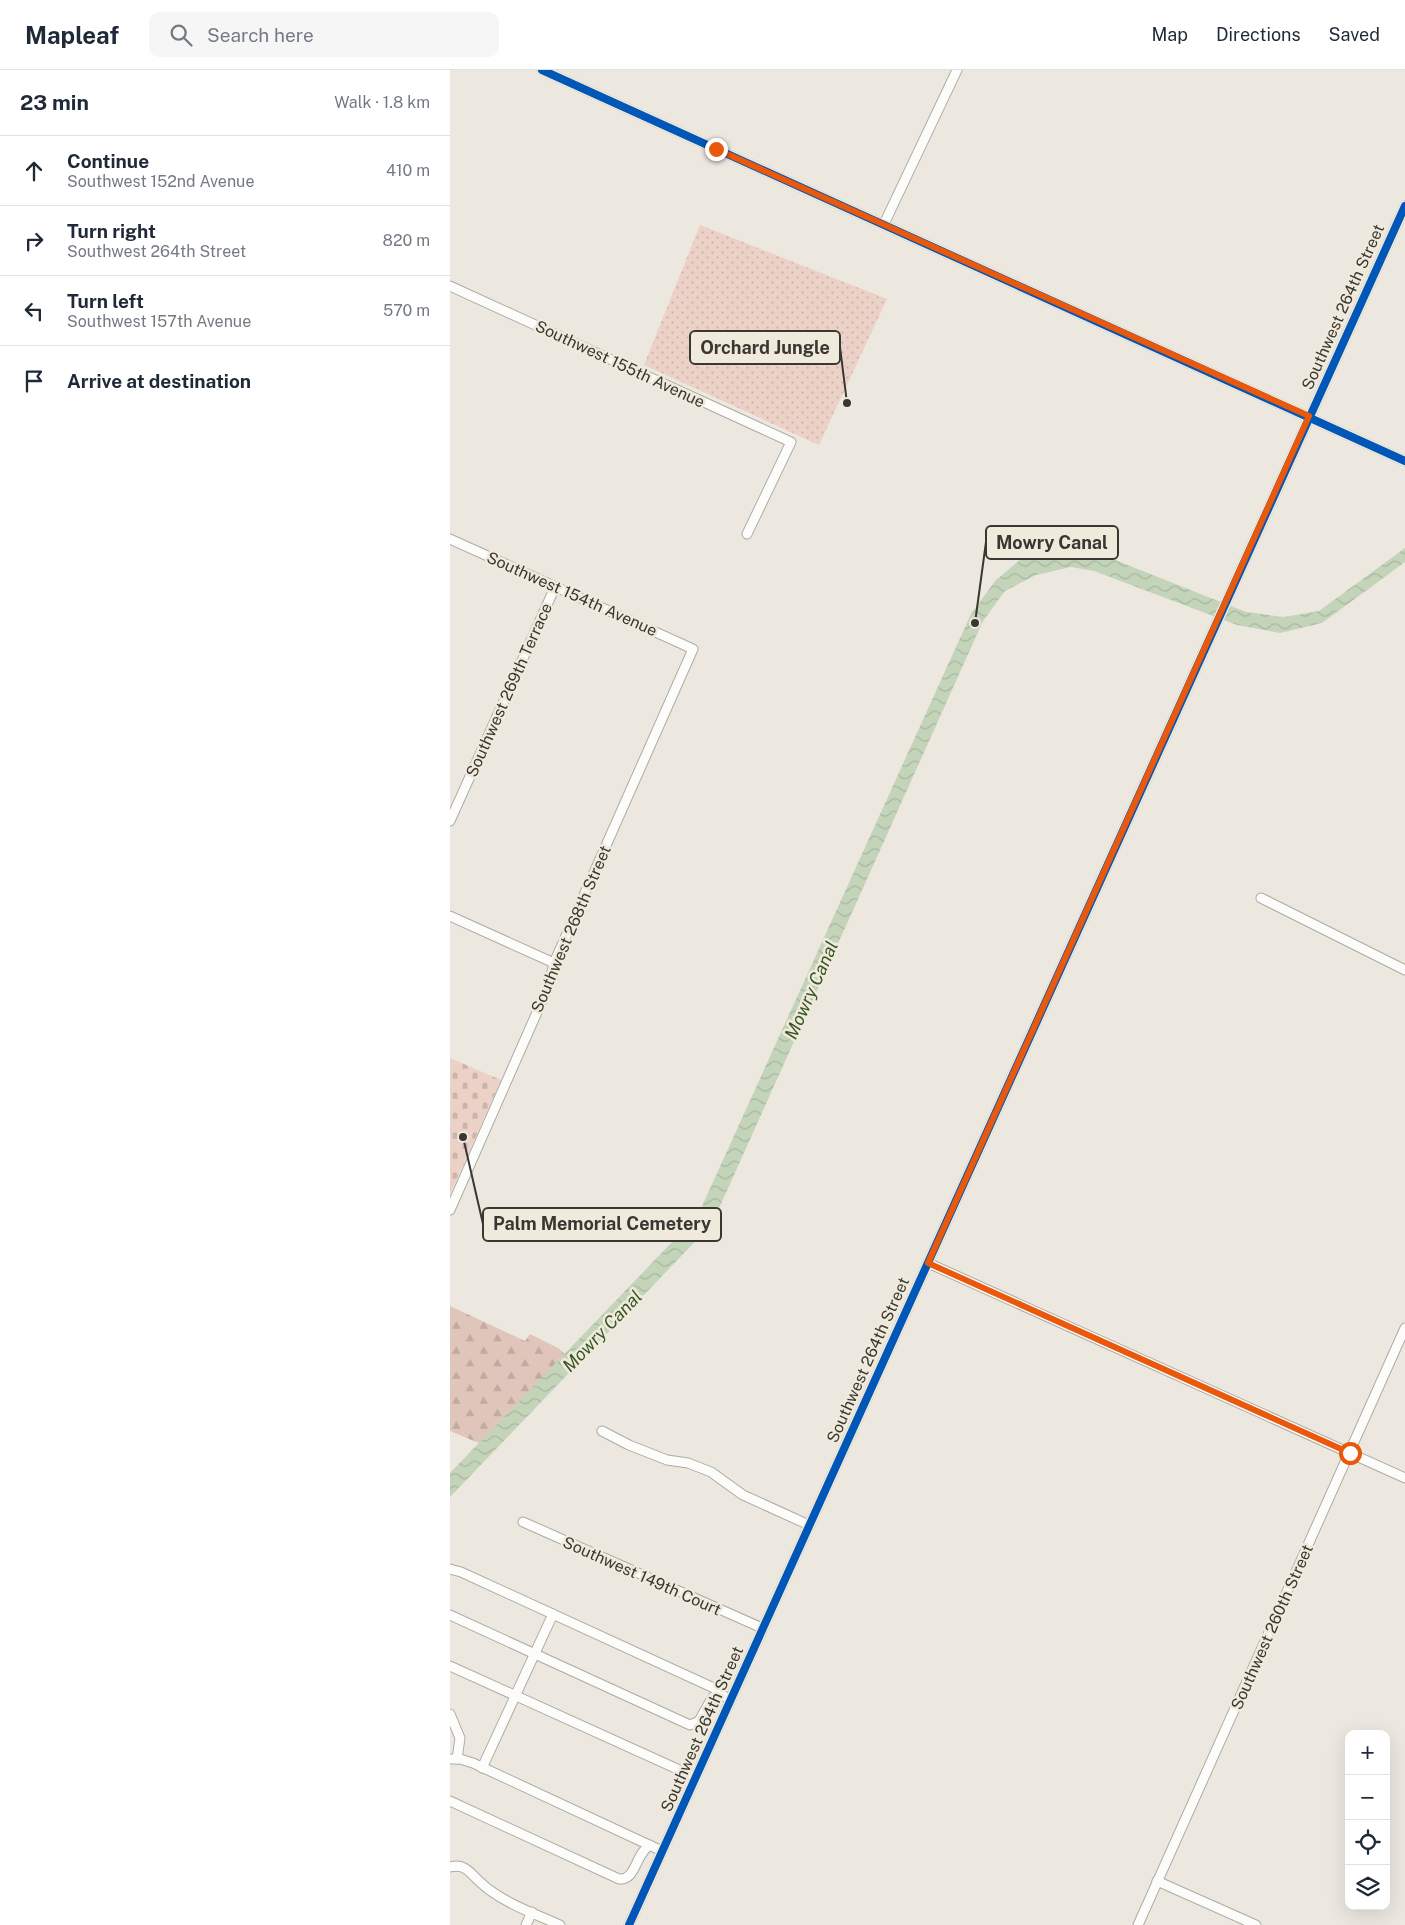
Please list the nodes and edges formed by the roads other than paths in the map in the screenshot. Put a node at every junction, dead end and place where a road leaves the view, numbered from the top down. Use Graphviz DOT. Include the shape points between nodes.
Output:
graph roads {
  1 [pos="542,70"];
  2 [pos="957,70"];
  3 [pos="1405,206"];
  4 [pos="884,224"];
  5 [pos="450,286"];
  6 [pos="1309,416"];
  7 [pos="1405,460"];
  8 [pos="747,534"];
  9 [pos="450,539"];
  10 [pos="555,587"];
  11 [pos="693,649"];
  12 [pos="450,821"];
  13 [pos="1261,898"];
  14 [pos="450,916"];
  15 [pos="554,963"];
  16 [pos="1405,970"];
  17 [pos="450,1210"];
  18 [pos="928,1263"];
  19 [pos="1405,1328"];
  20 [pos="602,1431"];
  21 [pos="1350,1453"];
  22 [pos="1405,1478"];
  23 [pos="523,1522"];
  24 [pos="808,1525"];
  25 [pos="450,1569"];
  26 [pos="553,1614"];
  27 [pos="450,1615"];
  28 [pos="762,1628"];
  29 [pos="535,1654"];
  30 [pos="450,1666"];
  31 [pos="718,1694"];
  32 [pos="516,1695"];
  33 [pos="731,1699"];
  34 [pos="450,1714"];
  35 [pos="453,1759"];
  36 [pos="482,1768"];
  37 [pos="695,1777"];
  38 [pos="450,1801"];
  39 [pos="650,1845"];
  40 [pos="662,1851"];
  41 [pos="450,1867"];
  42 [pos="1157,1882"];
  43 [pos="532,1912"];
  44 [pos="526,1925"];
  45 [pos="560,1925"];
  46 [pos="629,1925"];
  47 [pos="1138,1925"];
  48 [pos="1256,1925"];
  1 -- 4 [label="street"];
  2 -- 4 [label="street"];
  3 -- 6 [label="street, Southwest 264th Street"];
  4 -- 6 [label="street"];
  5 -- 8 [label="street, Southwest 155th Avenue" via="791,442"];
  6 -- 7 [label="street"];
  6 -- 18 [label="street, Southwest 264th Street"];
  9 -- 10 [label="street, Southwest 154th Avenue"];
  10 -- 11 [label="street, Southwest 154th Avenue"];
  10 -- 12 [label="street, Southwest 269th Terrace"];
  11 -- 15 [label="street, Southwest 268th Street"];
  13 -- 16 [label="street"];
  14 -- 15 [label="street"];
  15 -- 17 [label="street, Southwest 268th Street" via="549,985"];
  18 -- 21 [label="street"];
  18 -- 24 [label="street, Southwest 264th Street"];
  19 -- 21 [label="street, Southwest 260th Street"];
  20 -- 24 [label="street" via="667,1460 688,1462 712,1472 743,1495"];
  21 -- 22 [label="street"];
  21 -- 42 [label="street, Southwest 260th Street"];
  23 -- 28 [label="street, Southwest 149th Court"];
  24 -- 28 [label="street, Southwest 264th Street"];
  25 -- 26 [label="street"];
  26 -- 29 [label="street"];
  26 -- 31 [label="street" via="716,1689"];
  27 -- 29 [label="street"];
  28 -- 33 [label="street, Southwest 264th Street"];
  29 -- 31 [label="street" via="690,1725 699,1722 710,1700"];
  29 -- 32 [label="street"];
  30 -- 32 [label="street"];
  31 -- 33 [label="street"];
  32 -- 36 [label="street"];
  32 -- 37 [label="street"];
  33 -- 37 [label="street, Southwest 264th Street"];
  34 -- 35 [label="street" via="460,1738"];
  35 -- 36 [label="street" via="463,1759"];
  36 -- 39 [label="street"];
  37 -- 40 [label="street, Southwest 264th Street"];
  38 -- 39 [label="street" via="619,1879 630,1876 642,1851"];
  39 -- 40 [label="street"];
  40 -- 46 [label="street, Southwest 264th Street"];
  41 -- 43 [label="street" via="465,1868 488,1888"];
  42 -- 47 [label="street, Southwest 260th Street"];
  42 -- 48 [label="street"];
  43 -- 44 [label="street"];
  43 -- 45 [label="street"];
}
